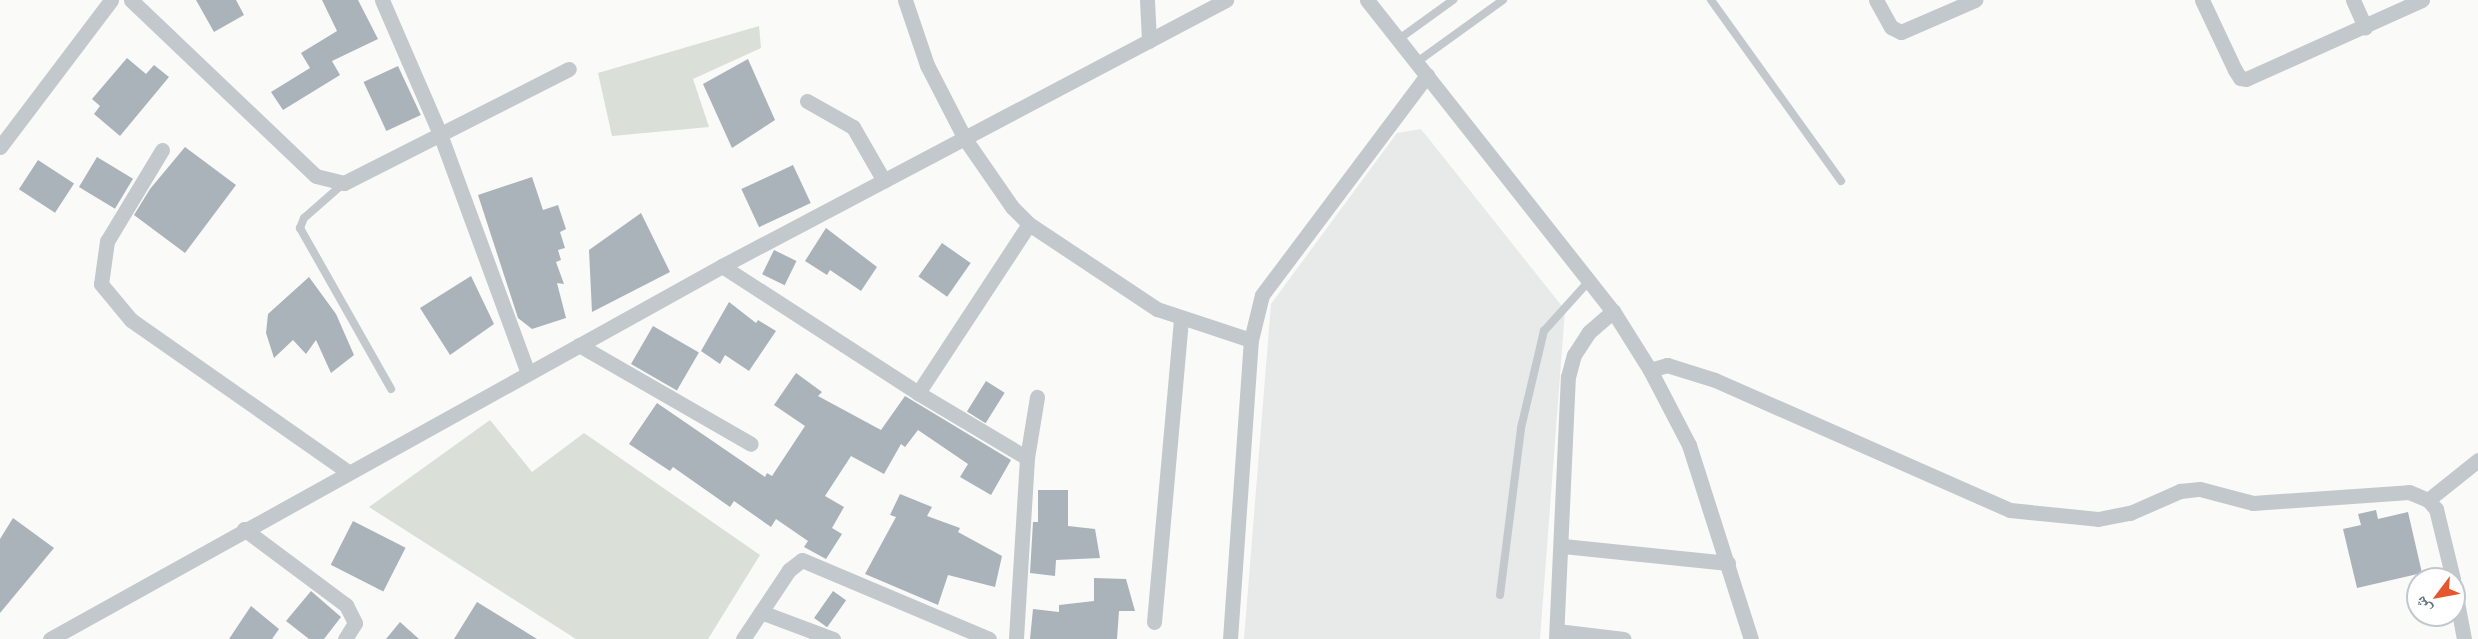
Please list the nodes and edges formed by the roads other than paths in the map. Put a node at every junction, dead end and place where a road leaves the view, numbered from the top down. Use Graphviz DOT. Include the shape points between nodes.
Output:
graph roads {
  1 [pos="111,0"];
  2 [pos="131,0"];
  3 [pos="382,0"];
  4 [pos="904,0"];
  5 [pos="1147,0"];
  6 [pos="1226,0"];
  7 [pos="1367,0"];
  8 [pos="1503,0"];
  9 [pos="1711,0"];
  10 [pos="1875,0"];
  11 [pos="1975,0"];
  12 [pos="2202,0"];
  13 [pos="2353,0"];
  14 [pos="2422,0"];
  15 [pos="1450,1"];
  16 [pos="2365,27"];
  17 [pos="1399,39"];
  18 [pos="1149,41"];
  19 [pos="1417,62"];
  20 [pos="568,69"];
  21 [pos="1427,75"];
  22 [pos="807,101"];
  23 [pos="440,134"];
  24 [pos="965,139"];
  25 [pos="0,147"];
  26 [pos="162,150"];
  27 [pos="884,181"];
  28 [pos="1841,181"];
  29 [pos="344,183"];
  30 [pos="1029,224"];
  31 [pos="722,266"];
  32 [pos="1589,281"];
  33 [pos="1612,311"];
  34 [pos="1181,320"];
  35 [pos="1251,340"];
  36 [pos="579,345"];
  37 [pos="1650,370"];
  38 [pos="528,373"];
  39 [pos="391,389"];
  40 [pos="918,393"];
  41 [pos="1037,397"];
  42 [pos="751,444"];
  43 [pos="1027,458"];
  44 [pos="2478,460"];
  45 [pos="347,471"];
  46 [pos="2428,500"];
  47 [pos="244,529"];
  48 [pos="1563,546"];
  49 [pos="1728,563"];
  50 [pos="2451,567"];
  51 [pos="1500,595"];
  52 [pos="761,612"];
  53 [pos="1154,622"];
  54 [pos="1557,635"];
  55 [pos="50,639"];
  56 [pos="345,639"];
  57 [pos="743,639"];
  58 [pos="833,639"];
  59 [pos="989,639"];
  60 [pos="1016,639"];
  61 [pos="1230,639"];
  62 [pos="1624,639"];
  63 [pos="1751,639"];
  1 -- 25 [label="street"];
  2 -- 29 [label="street" via="316,176"];
  3 -- 23 [label="street"];
  4 -- 24 [label="street" via="927,65"];
  5 -- 18 [label="street"];
  6 -- 18 [label="street"];
  7 -- 17 [label="street"];
  8 -- 19 [label="lane"];
  9 -- 28 [label="lane"];
  10 -- 11 [label="street" via="1891,27 1901,32"];
  12 -- 16 [label="street" via="2240,78 2254,77"];
  13 -- 16 [label="street"];
  14 -- 16 [label="street"];
  15 -- 17 [label="lane"];
  17 -- 19 [label="street"];
  18 -- 24 [label="street"];
  19 -- 21 [label="street"];
  20 -- 23 [label="street"];
  21 -- 32 [label="street"];
  21 -- 35 [label="street" via="1268,282"];
  22 -- 27 [label="street" via="853,127"];
  23 -- 29 [label="street"];
  23 -- 38 [label="street"];
  24 -- 27 [label="street"];
  24 -- 30 [label="street" via="994,186"];
  26 -- 45 [label="street" via="107,242 101,284 131,320"];
  27 -- 31 [label="street"];
  29 -- 39 [label="lane" via="304,218 300,228"];
  30 -- 34 [label="street" via="1130,292"];
  30 -- 40 [label="street"];
  31 -- 36 [label="street"];
  31 -- 40 [label="street"];
  32 -- 33 [label="street"];
  32 -- 51 [label="lane" via="1544,332 1521,428"];
  33 -- 37 [label="street"];
  33 -- 48 [label="street" via="1589,332 1574,355 1568,377"];
  34 -- 35 [label="street"];
  34 -- 53 [label="street"];
  35 -- 61 [label="street"];
  36 -- 38 [label="street"];
  36 -- 42 [label="street"];
  37 -- 46 [label="street" via="1667,365 1715,380 2010,510 2115,517 2180,491 2200,489 2253,503 2391,491 2409,492"];
  37 -- 49 [label="street" via="1689,445"];
  38 -- 45 [label="street"];
  40 -- 43 [label="street"];
  41 -- 43 [label="street"];
  43 -- 60 [label="street"];
  44 -- 46 [label="street"];
  45 -- 47 [label="street"];
  46 -- 50 [label="street" via="2442,520"];
  47 -- 55 [label="street"];
  47 -- 56 [label="street" via="346,605 355,623"];
  48 -- 49 [label="street"];
  48 -- 54 [label="street"];
  49 -- 63 [label="street"];
  52 -- 57 [label="street"];
  52 -- 58 [label="street"];
  52 -- 59 [label="street" via="789,570 802,560"];
  54 -- 62 [label="street"];
}
